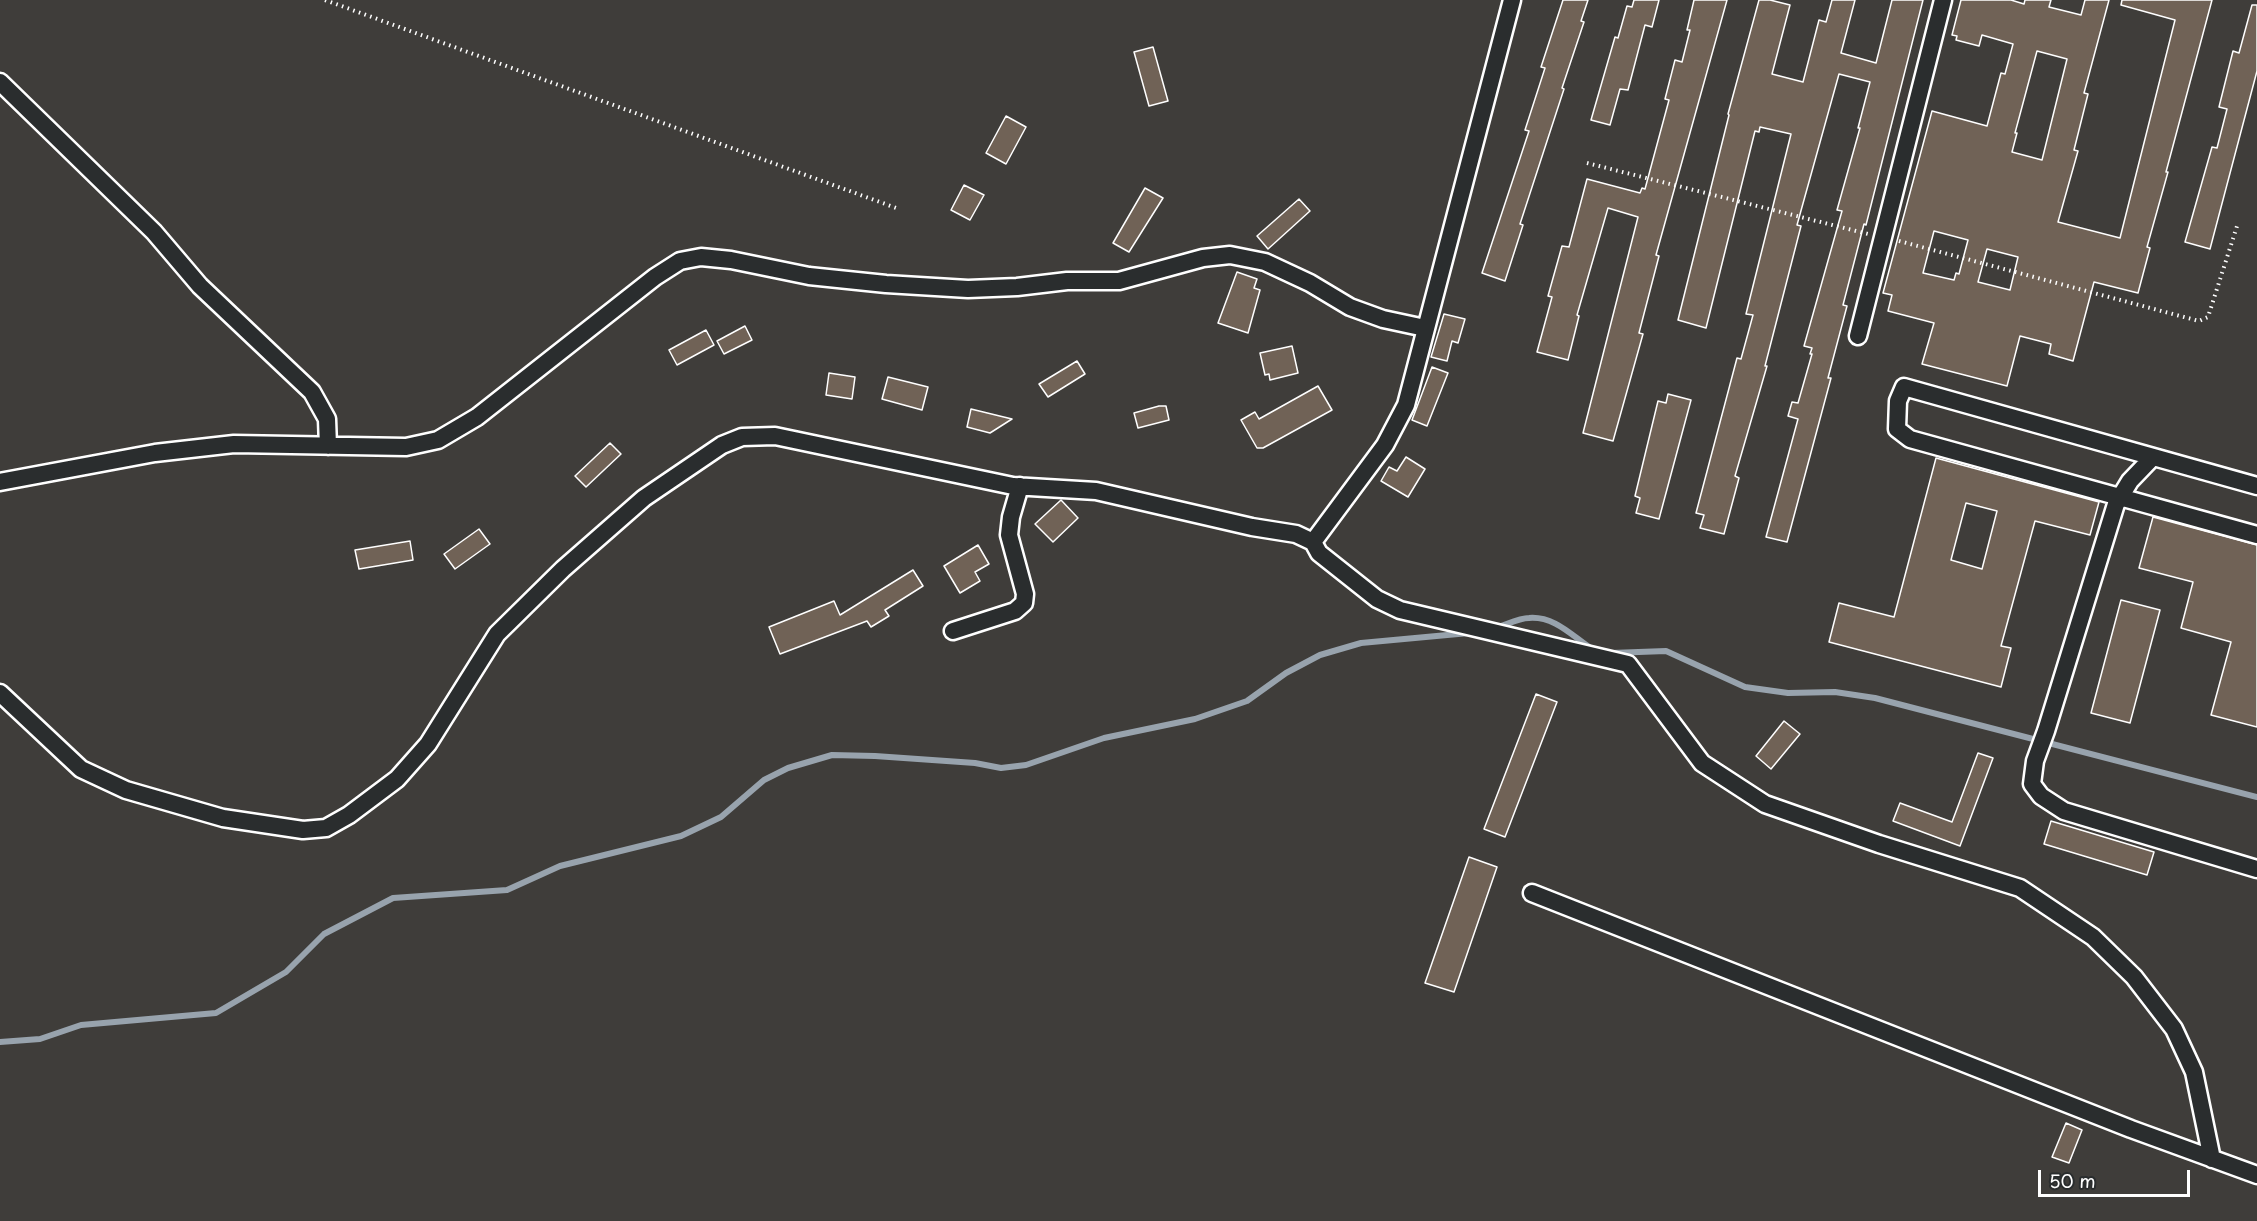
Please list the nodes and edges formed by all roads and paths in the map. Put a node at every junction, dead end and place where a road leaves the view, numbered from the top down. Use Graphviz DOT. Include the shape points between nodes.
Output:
graph roads {
  1 [pos="325,0"];
  2 [pos="1512,0"];
  3 [pos="1943,0"];
  4 [pos="0,82"];
  5 [pos="1587,163"];
  6 [pos="898,209"];
  7 [pos="2238,223"];
  8 [pos="1882,237"];
  9 [pos="1425,328"];
  10 [pos="1858,336"];
  11 [pos="328,446"];
  12 [pos="2153,457"];
  13 [pos="0,482"];
  14 [pos="1020,486"];
  15 [pos="2257,486"];
  16 [pos="2120,498"];
  17 [pos="2257,535"];
  18 [pos="1313,542"];
  19 [pos="953,631"];
  20 [pos="0,693"];
  21 [pos="2257,869"];
  22 [pos="1532,893"];
  23 [pos="2212,1159"];
  24 [pos="2257,1175"];
  1 -- 6 [label="path"];
  2 -- 9 [label="street"];
  3 -- 8 [label="street"];
  4 -- 11 [label="street" via="154,232 200,286 312,392 327,419"];
  5 -- 8 [label="path"];
  7 -- 8 [label="path" via="2208,316 2199,321"];
  8 -- 10 [label="street"];
  9 -- 11 [label="street" via="1350,307 1265,262 1230,255 1203,258 1119,280 968,288 809,276 701,257 680,261 655,277 477,417 438,440 406,447"];
  9 -- 18 [label="street" via="1406,405 1385,445"];
  11 -- 13 [label="street" via="223,446 155,453"];
  12 -- 15 [label="street"];
  12 -- 16 [label="street"];
  12 -- 16 [label="street" via="1904,387 1898,401 1897,429 1910,439"];
  14 -- 18 [label="street" via="1096,491 1296,534"];
  14 -- 19 [label="street" via="1009,536 1024,603 1015,611"];
  14 -- 20 [label="street" via="775,436 742,437 722,445 644,498 563,569 497,634 428,744 397,779 326,828 303,830 223,818 126,790 81,769"];
  16 -- 17 [label="street"];
  16 -- 21 [label="street" via="2035,761 2032,784 2041,796 2064,811"];
  18 -- 23 [label="street" via="1319,553 1350,579 1400,610 1628,664 1702,763 1765,804 2020,888 2093,937 2134,977 2174,1029 2194,1072"];
  22 -- 23 [label="street"];
  23 -- 24 [label="street"];
}
